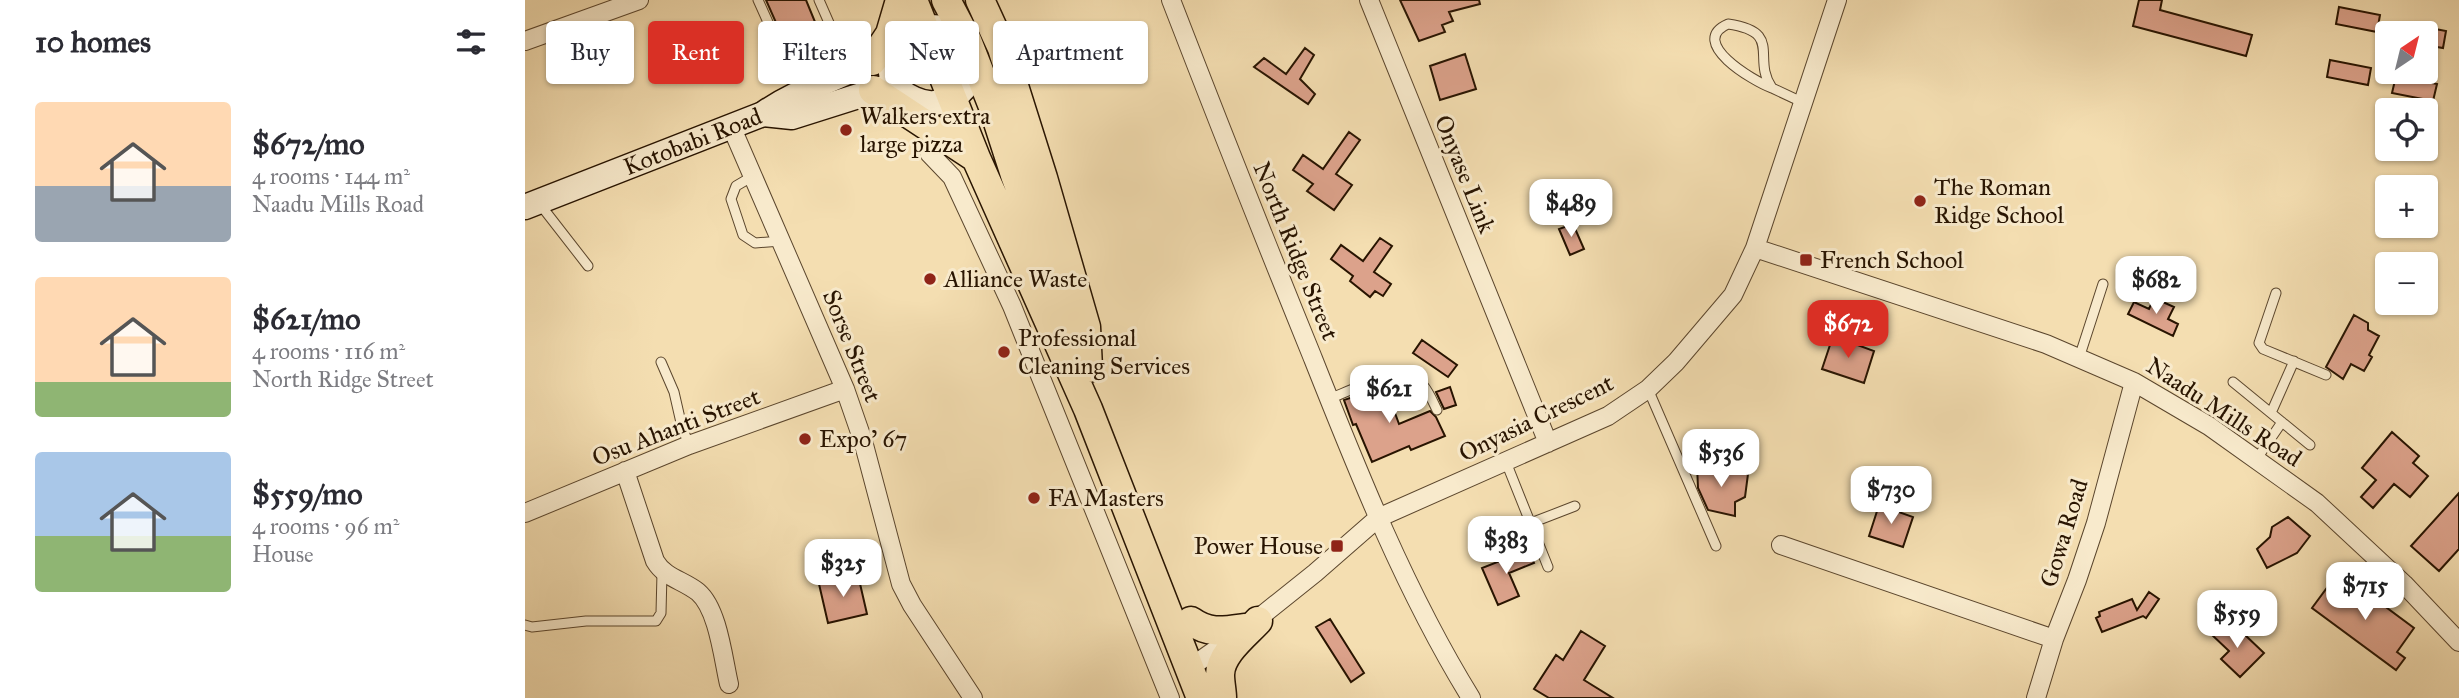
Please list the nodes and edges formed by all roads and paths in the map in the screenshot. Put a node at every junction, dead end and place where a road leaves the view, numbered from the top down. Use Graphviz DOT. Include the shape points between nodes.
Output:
graph roads {
  1 [pos="639,0"];
  2 [pos="758,0"];
  3 [pos="819,0"];
  4 [pos="900,0"];
  5 [pos="946,0"];
  6 [pos="980,0"];
  7 [pos="1171,0"];
  8 [pos="1369,0"];
  9 [pos="1837,0"];
  10 [pos="917,11"];
  11 [pos="767,21"];
  12 [pos="828,21"];
  13 [pos="934,21"];
  14 [pos="956,21"];
  15 [pos="525,41"];
  16 [pos="883,54"];
  17 [pos="979,72"];
  18 [pos="802,84"];
  19 [pos="968,84"];
  20 [pos="885,88"];
  21 [pos="1772,88"];
  22 [pos="797,93"];
  23 [pos="953,97"];
  24 [pos="1804,103"];
  25 [pos="762,114"];
  26 [pos="731,126"];
  27 [pos="929,153"];
  28 [pos="977,158"];
  29 [pos="753,176"];
  30 [pos="532,205"];
  31 [pos="781,241"];
  32 [pos="1755,248"];
  33 [pos="589,266"];
  34 [pos="2103,284"];
  35 [pos="2276,293"];
  36 [pos="1058,337"];
  37 [pos="1029,348"];
  38 [pos="2079,358"];
  39 [pos="2294,361"];
  40 [pos="661,362"];
  41 [pos="1088,368"];
  42 [pos="2326,374"];
  43 [pos="2133,382"];
  44 [pos="2233,382"];
  45 [pos="845,389"];
  46 [pos="1648,389"];
  47 [pos="1329,399"];
  48 [pos="1437,410"];
  49 [pos="2271,413"];
  50 [pos="2282,422"];
  51 [pos="1548,443"];
  52 [pos="689,445"];
  53 [pos="2310,445"];
  54 [pos="2256,460"];
  55 [pos="1506,462"];
  56 [pos="625,471"];
  57 [pos="1575,506"];
  58 [pos="525,513"];
  59 [pos="1378,518"];
  60 [pos="1531,523"];
  61 [pos="1781,545"];
  62 [pos="1716,546"];
  63 [pos="1548,567"];
  64 [pos="662,573"];
  65 [pos="1191,621"];
  66 [pos="525,625"];
  67 [pos="1251,625"];
  68 [pos="2054,639"];
  69 [pos="2459,642"];
  70 [pos="1199,662"];
  71 [pos="729,684"];
  72 [pos="973,698"];
  73 [pos="1170,698"];
  74 [pos="1201,698"];
  75 [pos="1222,698"];
  76 [pos="1471,698"];
  77 [pos="2036,698"];
  1 -- 15 [label="street"];
  2 -- 11 [label="lane"];
  3 -- 12 [label="lane"];
  4 -- 16 [label="main road"];
  5 -- 14 [label="main road"];
  6 -- 41 [label="main road" via="1002,48 1043,178 1086,327"];
  7 -- 47 [label="street, North Ridge Street"];
  8 -- 51 [label="street, Onyase Link"];
  9 -- 24 [label="street, Onyasia Crescent"];
  10 -- 13 [label="street"];
  10 -- 16 [label="street" via="909,27"];
  10 -- 23 [label="main road"];
  16 -- 20 [label="street" via="890,60 892,73"];
  16 -- 22 [label="street, Kotobabi Road"];
  17 -- 41 [label="main road"];
  18 -- 22 [label="lane"];
  19 -- 23 [label="street"];
  20 -- 23 [label="street" via="922,103 938,104"];
  20 -- 25 [label="street" via="792,117"];
  20 -- 28 [label="main road"];
  21 -- 21 [label="lane" via="1747,75 1720,52 1715,42 1720,27 1745,26 1758,34"];
  21 -- 24 [label="lane"];
  22 -- 25 [label="street, Kotobabi Road"];
  23 -- 28 [label="main road"];
  24 -- 32 [label="street, Onyasia Crescent"];
  25 -- 26 [label="street, Kotobabi Road"];
  26 -- 29 [label="street, Sorse Street"];
  26 -- 30 [label="street, Kotobabi Road"];
  27 -- 37 [label="street" via="952,177"];
  28 -- 36 [label="main road"];
  29 -- 31 [label="street, Sorse Street"];
  29 -- 31 [label="lane" via="736,187 731,199 743,235 755,243"];
  30 -- 33 [label="lane"];
  31 -- 45 [label="street, Sorse Street"];
  32 -- 38 [label="street, Naadu Mills Road"];
  32 -- 46 [label="street, Onyasia Crescent" via="1733,295"];
  34 -- 38 [label="lane"];
  35 -- 39 [label="lane" via="2259,343 2263,349"];
  36 -- 37 [label="street"];
  36 -- 70 [label="main road"];
  37 -- 73 [label="street"];
  38 -- 43 [label="street, Naadu Mills Road"];
  39 -- 42 [label="lane"];
  39 -- 49 [label="lane"];
  40 -- 52 [label="lane"];
  41 -- 65 [label="main road"];
  43 -- 54 [label="street, Naadu Mills Road" via="2209,426"];
  43 -- 68 [label="street, Gowa Road" via="2092,534"];
  44 -- 49 [label="lane"];
  45 -- 52 [label="street, Osu Ahanti Street"];
  45 -- 72 [label="street, Sorse Street" via="901,584"];
  46 -- 51 [label="street, Onyasia Crescent" via="1608,416"];
  46 -- 62 [label="lane"];
  47 -- 48 [label="lane" via="1387,378 1408,376 1423,384"];
  47 -- 59 [label="street, North Ridge Street"];
  49 -- 50 [label="lane"];
  50 -- 53 [label="lane"];
  50 -- 54 [label="lane"];
  51 -- 55 [label="street, Onyasia Crescent"];
  52 -- 56 [label="street, Osu Ahanti Street"];
  54 -- 69 [label="street, Naadu Mills Road" via="2318,503"];
  55 -- 59 [label="street, Onyasia Crescent"];
  55 -- 60 [label="lane"];
  56 -- 58 [label="street, Osu Ahanti Street"];
  56 -- 64 [label="street"];
  57 -- 60 [label="lane"];
  59 -- 67 [label="street, Onyasia Crescent"];
  59 -- 76 [label="street, North Ridge Street" via="1445,656"];
  60 -- 63 [label="lane"];
  61 -- 68 [label="street"];
  64 -- 66 [label="lane" via="661,613 656,621"];
  64 -- 71 [label="street" via="686,583 711,609"];
  65 -- 67 [label="main road" via="1215,632"];
  65 -- 70 [label="main road"];
  67 -- 70 [label="street, Onyasia Crescent"];
  67 -- 75 [label="main road" via="1223,662"];
  68 -- 77 [label="street, Gowa Road"];
  70 -- 74 [label="main road"];
  70 -- 75 [label="main road"];
}
